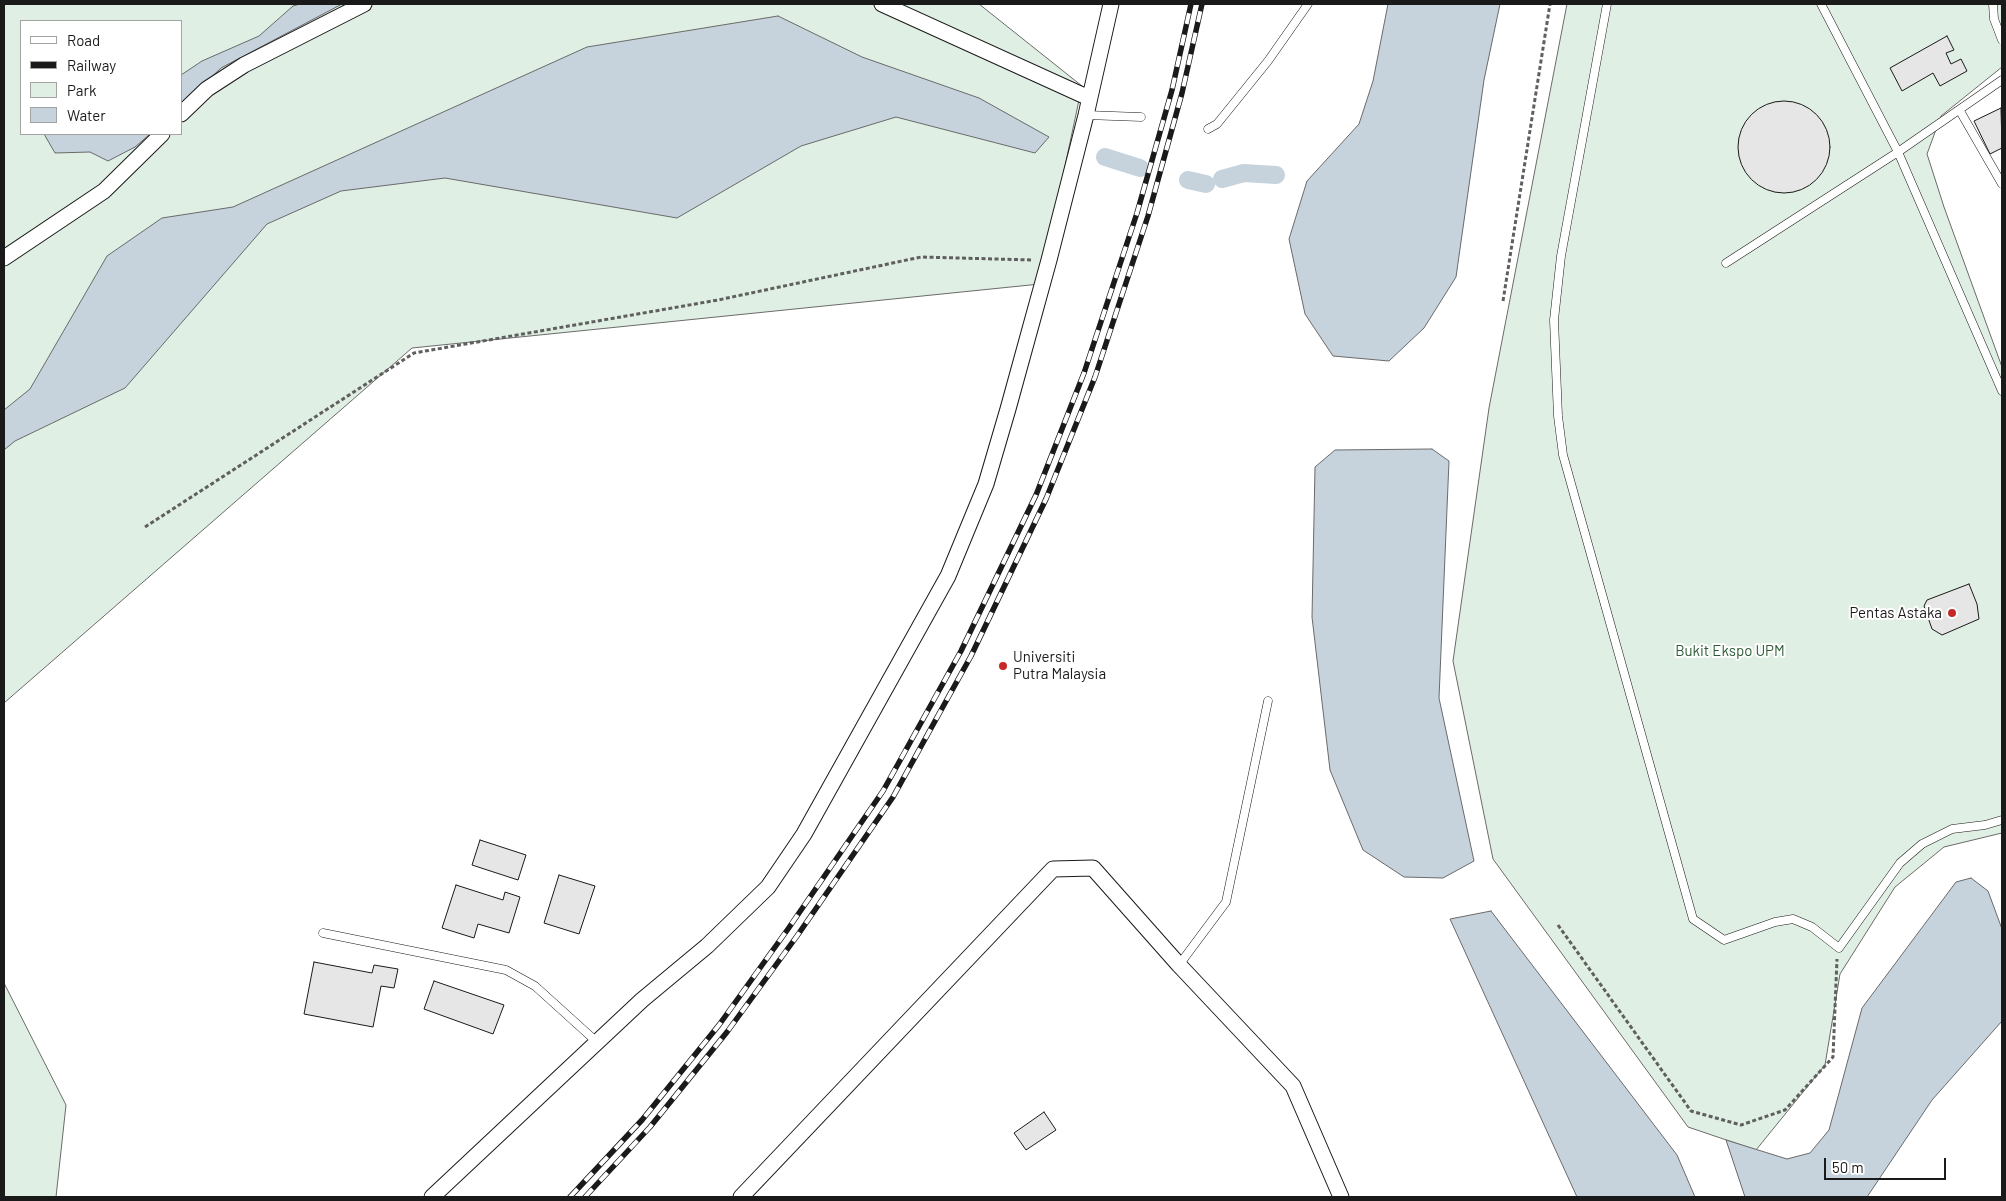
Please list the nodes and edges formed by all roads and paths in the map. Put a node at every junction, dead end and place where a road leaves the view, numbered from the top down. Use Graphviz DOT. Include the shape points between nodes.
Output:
graph roads {
  1 [pos="364,4"];
  2 [pos="882,4"];
  3 [pos="1111,4"];
  4 [pos="1308,4"];
  5 [pos="1550,4"];
  6 [pos="1607,4"];
  7 [pos="1821,4"];
  8 [pos="1994,4"];
  9 [pos="2002,40"];
  10 [pos="2002,80"];
  11 [pos="1090,98"];
  12 [pos="1960,111"];
  13 [pos="182,113"];
  14 [pos="1086,115"];
  15 [pos="1141,117"];
  16 [pos="1208,129"];
  17 [pos="161,135"];
  18 [pos="1898,152"];
  19 [pos="2002,184"];
  20 [pos="4,258"];
  21 [pos="1049,260"];
  22 [pos="1726,263"];
  23 [pos="1503,301"];
  24 [pos="2002,391"];
  25 [pos="146,527"];
  26 [pos="1268,701"];
  27 [pos="2002,820"];
  28 [pos="1558,925"];
  29 [pos="324,933"];
  30 [pos="1839,948"];
  31 [pos="1179,966"];
  32 [pos="598,1043"];
  33 [pos="432,1197"];
  34 [pos="741,1197"];
  35 [pos="1341,1197"];
  1 -- 13 [label="street" via="244,66 206,89"];
  2 -- 11 [label="street"];
  3 -- 11 [label="street"];
  4 -- 16 [label="lane" via="1262,68 1217,124"];
  5 -- 23 [label="path"];
  6 -- 30 [label="lane" via="1561,256 1554,320 1563,455 1693,919 1724,940 1793,919 1812,927"];
  7 -- 18 [label="lane"];
  8 -- 9 [label="lane" via="1994,19"];
  10 -- 12 [label="lane"];
  11 -- 14 [label="street"];
  12 -- 18 [label="lane"];
  12 -- 19 [label="lane"];
  14 -- 15 [label="lane"];
  14 -- 21 [label="street"];
  17 -- 20 [label="street" via="104,191"];
  18 -- 22 [label="lane"];
  18 -- 24 [label="lane"];
  21 -- 25 [label="path" via="921,257 718,300 414,353"];
  21 -- 32 [label="street" via="986,484 952,567 804,834 768,887"];
  26 -- 31 [label="lane" via="1226,902"];
  27 -- 30 [label="lane" via="1952,829 1922,844 1900,863"];
  28 -- 30 [label="path" via="1691,1111 1741,1125 1786,1110 1833,1057 1835,966"];
  29 -- 32 [label="lane" via="506,970 535,986"];
  31 -- 34 [label="street" via="1092,868 1053,869"];
  31 -- 35 [label="street" via="1293,1086"];
  32 -- 33 [label="street"];
}
